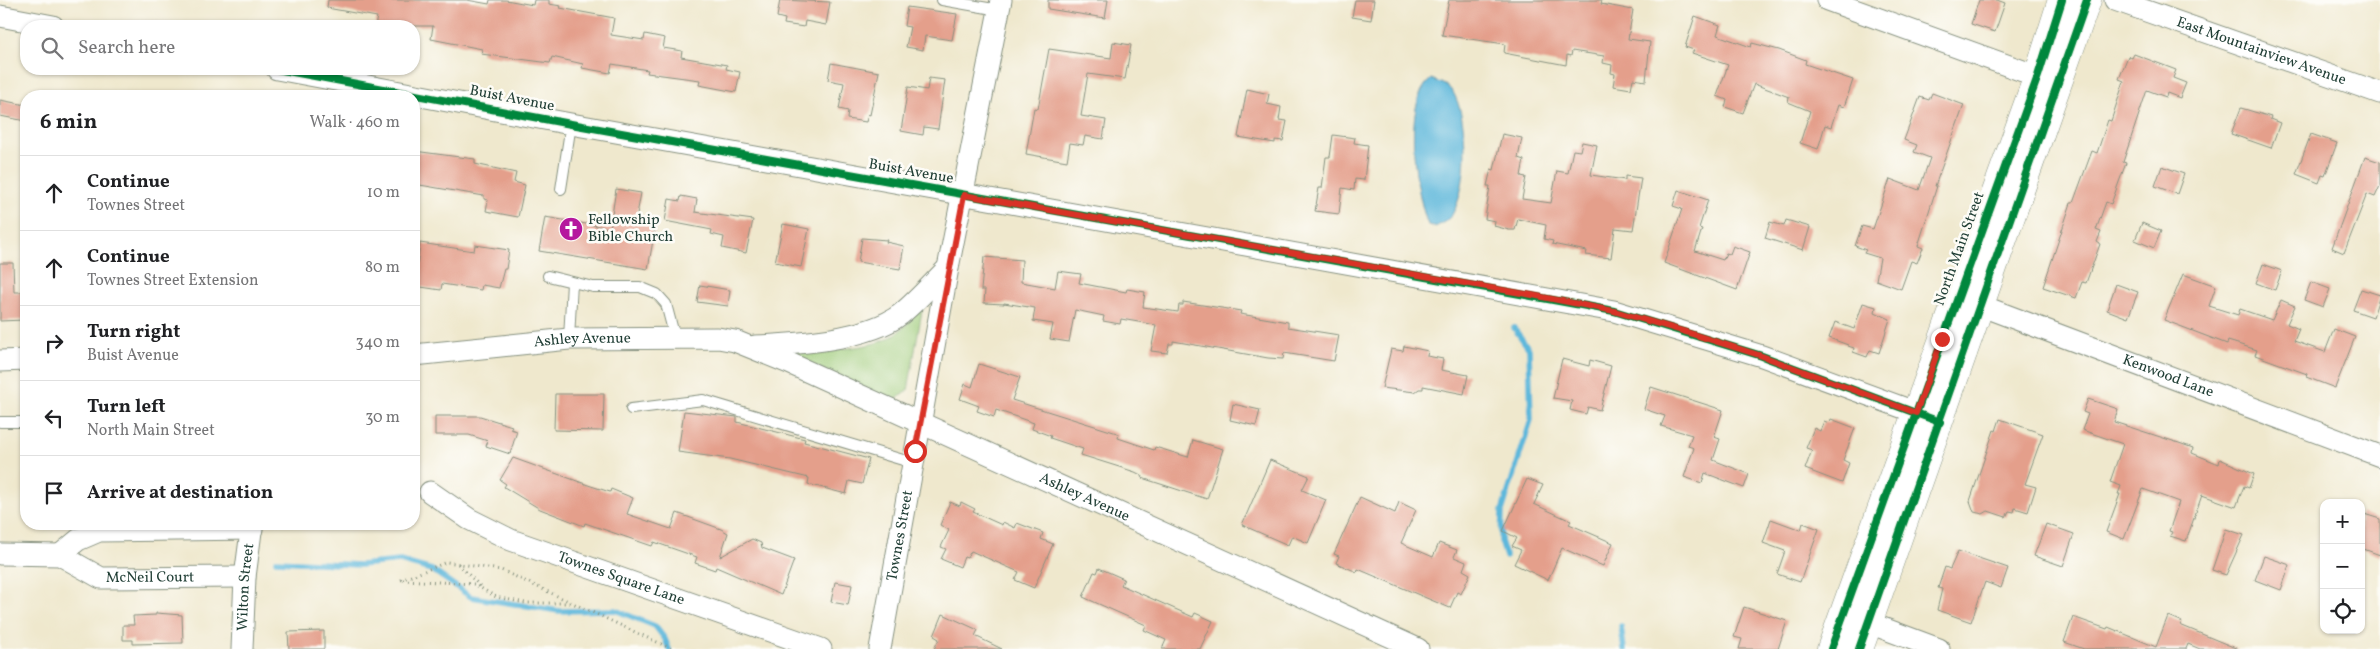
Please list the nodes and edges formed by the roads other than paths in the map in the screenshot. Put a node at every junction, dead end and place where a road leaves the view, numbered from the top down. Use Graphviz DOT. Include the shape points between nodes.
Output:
graph roads {
  1 [pos="942,0"];
  2 [pos="1827,0"];
  3 [pos="2062,0"];
  4 [pos="2087,0"];
  5 [pos="2115,0"];
  6 [pos="1000,5"];
  7 [pos="1864,7"];
  8 [pos="0,16"];
  9 [pos="21,20"];
  10 [pos="309,75"];
  11 [pos="2048,80"];
  12 [pos="389,90"];
  13 [pos="2380,93"];
  14 [pos="420,96"];
  15 [pos="571,124"];
  16 [pos="561,189"];
  17 [pos="964,195"];
  18 [pos="948,268"];
  19 [pos="548,276"];
  20 [pos="572,282"];
  21 [pos="1969,301"];
  22 [pos="675,338"];
  23 [pos="569,339"];
  24 [pos="751,347"];
  25 [pos="420,354"];
  26 [pos="20,360"];
  27 [pos="0,361"];
  28 [pos="631,409"];
  29 [pos="1928,417"];
  30 [pos="0,422"];
  31 [pos="20,422"];
  32 [pos="920,422"];
  33 [pos="2380,456"];
  34 [pos="913,463"];
  35 [pos="430,492"];
  36 [pos="94,530"];
  37 [pos="251,530"];
  38 [pos="0,554"];
  39 [pos="60,555"];
  40 [pos="245,577"];
  41 [pos="1844,614"];
  42 [pos="1869,622"];
  43 [pos="242,649"];
  44 [pos="821,649"];
  45 [pos="880,649"];
  46 [pos="1418,649"];
  47 [pos="1831,649"];
  48 [pos="1859,649"];
  49 [pos="1939,649"];
  1 -- 6 [label="lane"];
  2 -- 7 [label="street"];
  3 -- 11 [label="street"];
  4 -- 11 [label="street"];
  5 -- 13 [label="street, East Mountainview Avenue"];
  6 -- 17 [label="street, Townes Street"];
  7 -- 11 [label="street"];
  8 -- 9 [label="street"];
  10 -- 12 [label="street, Buist Avenue"];
  11 -- 21 [label="street"];
  14 -- 15 [label="street, Buist Avenue"];
  15 -- 16 [label="lane"];
  15 -- 17 [label="street, Buist Avenue"];
  17 -- 18 [label="street, Townes Street"];
  17 -- 29 [label="street, Buist Avenue" via="1614,311 1762,356"];
  18 -- 24 [label="street, Ashley Avenue" via="900,314 872,329 795,344"];
  18 -- 32 [label="street, Townes Street"];
  19 -- 20 [label="lane"];
  20 -- 22 [label="lane" via="593,287 640,287 656,294 666,304"];
  20 -- 23 [label="lane"];
  21 -- 29 [label="street"];
  21 -- 33 [label="street, Kenwood Lane"];
  22 -- 23 [label="street, Ashley Avenue"];
  22 -- 24 [label="street, Ashley Avenue" via="718,338"];
  23 -- 25 [label="street, Ashley Avenue"];
  24 -- 32 [label="street, Ashley Avenue"];
  26 -- 27 [label="street"];
  28 -- 34 [label="lane" via="703,400"];
  29 -- 41 [label="street"];
  29 -- 42 [label="street"];
  30 -- 31 [label="lane"];
  32 -- 34 [label="street, Townes Street"];
  32 -- 46 [label="street, Ashley Avenue"];
  34 -- 45 [label="street, Townes Street"];
  35 -- 44 [label="street, Townes Square Lane" via="469,519 511,540"];
  36 -- 39 [label="street"];
  37 -- 40 [label="street, Wilton Street"];
  38 -- 39 [label="street, McNeil Court"];
  39 -- 40 [label="street, McNeil Court" via="101,578"];
  40 -- 43 [label="street, Wilton Street"];
  41 -- 42 [label="street"];
  41 -- 47 [label="street"];
  42 -- 48 [label="street"];
  42 -- 49 [label="street"];
}
